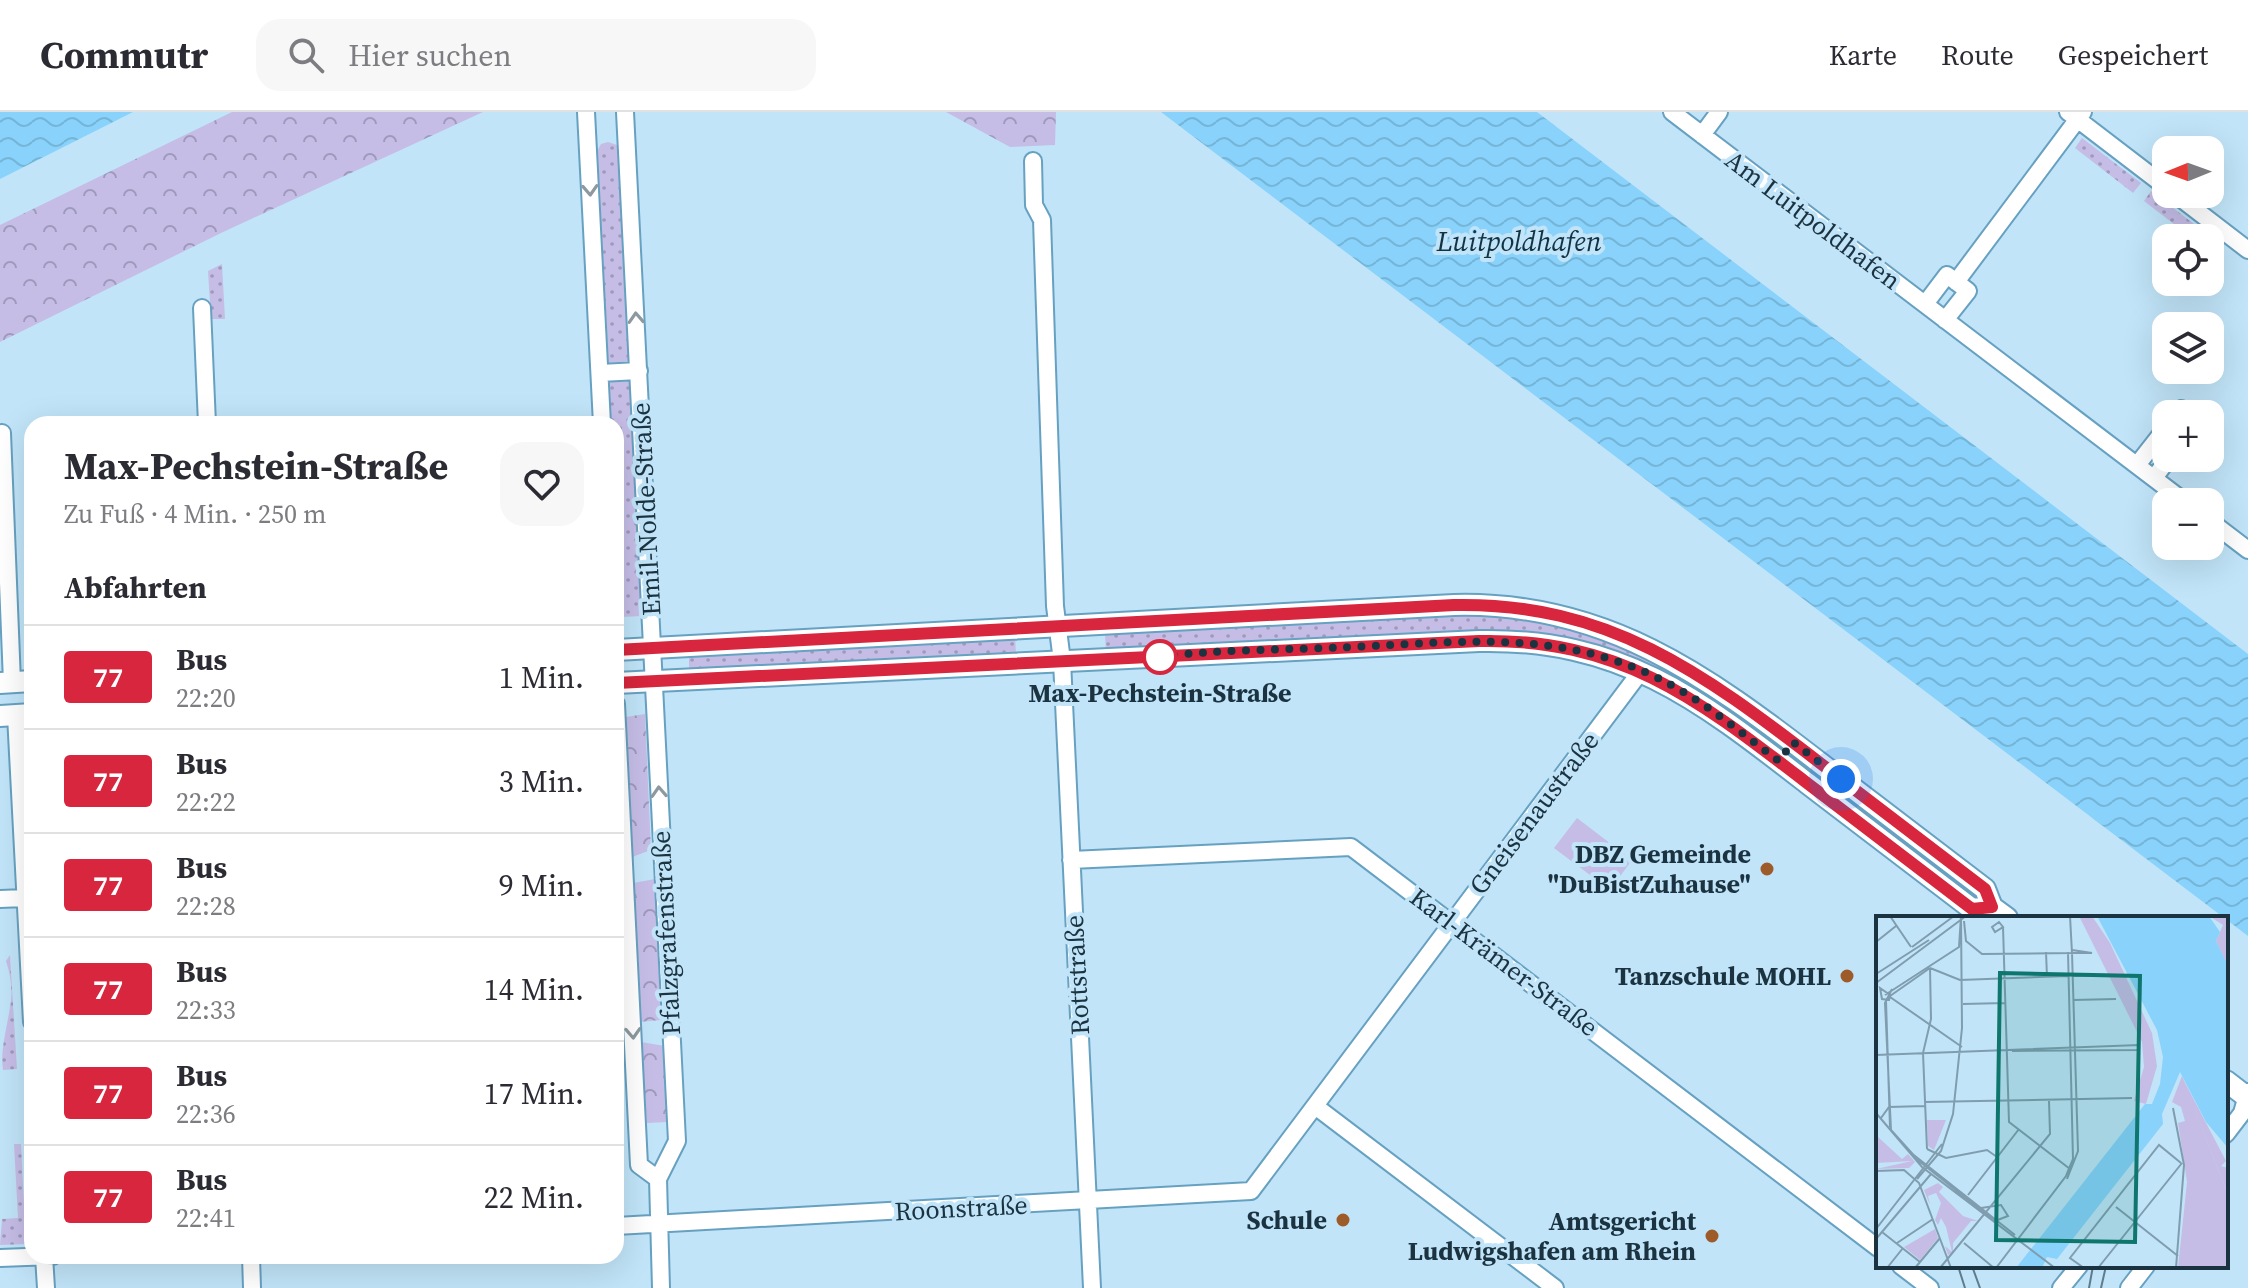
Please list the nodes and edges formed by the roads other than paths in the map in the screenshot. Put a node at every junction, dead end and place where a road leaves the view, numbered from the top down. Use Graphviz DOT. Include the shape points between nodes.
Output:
graph roads {
  1 [pos="586,112"];
  2 [pos="625,112"];
  3 [pos="1719,112"];
  4 [pos="2076,114"];
  5 [pos="1682,115"];
  6 [pos="1702,135"];
  7 [pos="1033,161"];
  8 [pos="2152,176"];
  9 [pos="2193,208"];
  10 [pos="2248,250"];
  11 [pos="1956,282"];
  12 [pos="1925,304"];
  13 [pos="202,308"];
  14 [pos="1945,320"];
  15 [pos="639,371"];
  16 [pos="600,373"];
  17 [pos="207,416"];
  18 [pos="602,416"];
  19 [pos="2,433"];
  20 [pos="2152,446"];
  21 [pos="2137,465"];
  22 [pos="2158,472"];
  23 [pos="2154,478"];
  24 [pos="2167,488"];
  25 [pos="2224,532"];
  26 [pos="2248,550"];
  27 [pos="1060,627"];
  28 [pos="653,648"];
  29 [pos="624,650"];
  30 [pos="1062,661"];
  31 [pos="1641,671"];
  32 [pos="15,682"];
  33 [pos="654,682"];
  34 [pos="624,683"];
  35 [pos="16,715"];
  36 [pos="1793,742"];
  37 [pos="1779,761"];
  38 [pos="1071,860"];
  39 [pos="624,864"];
  40 [pos="24,878"];
  41 [pos="24,898"];
  42 [pos="0,899"];
  43 [pos="2000,912"];
  44 [pos="1452,922"];
  45 [pos="2242,1097"];
  46 [pos="1315,1106"];
  47 [pos="2228,1131"];
  48 [pos="1285,1147"];
  49 [pos="658,1179"];
  50 [pos="1088,1201"];
  51 [pos="660,1224"];
  52 [pos="624,1226"];
  53 [pos="1876,1246"];
  54 [pos="24,1257"];
  55 [pos="0,1258"];
  56 [pos="44,1264"];
  57 [pos="251,1264"];
  58 [pos="1904,1268"];
  59 [pos="2077,1268"];
  60 [pos="2144,1268"];
  61 [pos="46,1288"];
  62 [pos="252,1288"];
  63 [pos="661,1288"];
  64 [pos="1092,1288"];
  65 [pos="1554,1288"];
  66 [pos="1930,1288"];
  67 [pos="2061,1288"];
  68 [pos="2129,1288"];
  1 -- 16 [label="street, Emil-Nolde-Straße, one-way"];
  15 -- 2 [label="street, Emil-Nolde-Straße, one-way"];
  3 -- 6 [label="street, Am Luitpoldhafen"];
  4 -- 8 [label="street"];
  4 -- 11 [label="street"];
  5 -- 6 [label="street, Am Luitpoldhafen"];
  6 -- 12 [label="street, Am Luitpoldhafen"];
  7 -- 27 [label="street" via="1034,205 1042,220 1055,606"];
  9 -- 10 [label="street"];
  11 -- 12 [label="street, Am Luitpoldhafen" via="1947,275"];
  11 -- 14 [label="street" via="1968,291"];
  12 -- 14 [label="street, Am Luitpoldhafen"];
  13 -- 17 [label="street"];
  14 -- 21 [label="street, Am Luitpoldhafen"];
  15 -- 16 [label="street, Emil-Nolde-Straße"];
  15 -- 28 [label="street, Emil-Nolde-Straße"];
  16 -- 18 [label="street, Emil-Nolde-Straße"];
  19 -- 32 [label="street"];
  20 -- 21 [label="street"];
  21 -- 23 [label="street, Am Luitpoldhafen"];
  22 -- 23 [label="street"];
  23 -- 24 [label="street, Am Luitpoldhafen"];
  25 -- 26 [label="street"];
  27 -- 28 [label="street"];
  27 -- 30 [label="street"];
  27 -- 36 [label="street" via="1454,605 1536,608 1599,626 1673,659"];
  28 -- 29 [label="street"];
  28 -- 33 [label="street, Emil-Nolde-Straße"];
  30 -- 31 [label="street" via="1500,640 1571,648"];
  30 -- 33 [label="street"];
  30 -- 38 [label="street, Rottstraße"];
  31 -- 37 [label="street" via="1701,703"];
  31 -- 44 [label="street, Gneisenaustraße"];
  33 -- 34 [label="street"];
  49 -- 33 [label="street, Pfalzgrafenstraße, one-way" via="677,1141"];
  35 -- 40 [label="street"];
  36 -- 37 [label="street"];
  36 -- 43 [label="street" via="1985,889"];
  37 -- 43 [label="street" via="1972,909"];
  38 -- 44 [label="street, Karl-Krämer-Straße" via="1351,847"];
  38 -- 50 [label="street, Rottstraße"];
  39 -- 49 [label="street, Pfalzgrafenstraße, one-way" via="639,1165"];
  41 -- 42 [label="street"];
  44 -- 46 [label="street, Gneisenaustraße"];
  44 -- 53 [label="street, Karl-Krämer-Straße"];
  45 -- 47 [label="street" via="2242,1113"];
  46 -- 48 [label="street, Gneisenaustraße"];
  46 -- 65 [label="street"];
  48 -- 50 [label="street, Roonstraße" via="1251,1191"];
  49 -- 51 [label="street, Pfalzgrafenstraße"];
  50 -- 51 [label="street, Roonstraße"];
  50 -- 64 [label="street, Rottstraße"];
  51 -- 52 [label="street, Roonstraße"];
  51 -- 63 [label="street, Pfalzgrafenstraße"];
  54 -- 55 [label="street"];
  56 -- 61 [label="street"];
  57 -- 62 [label="street"];
  58 -- 66 [label="street"];
  59 -- 67 [label="street"];
  60 -- 68 [label="street"];
}
